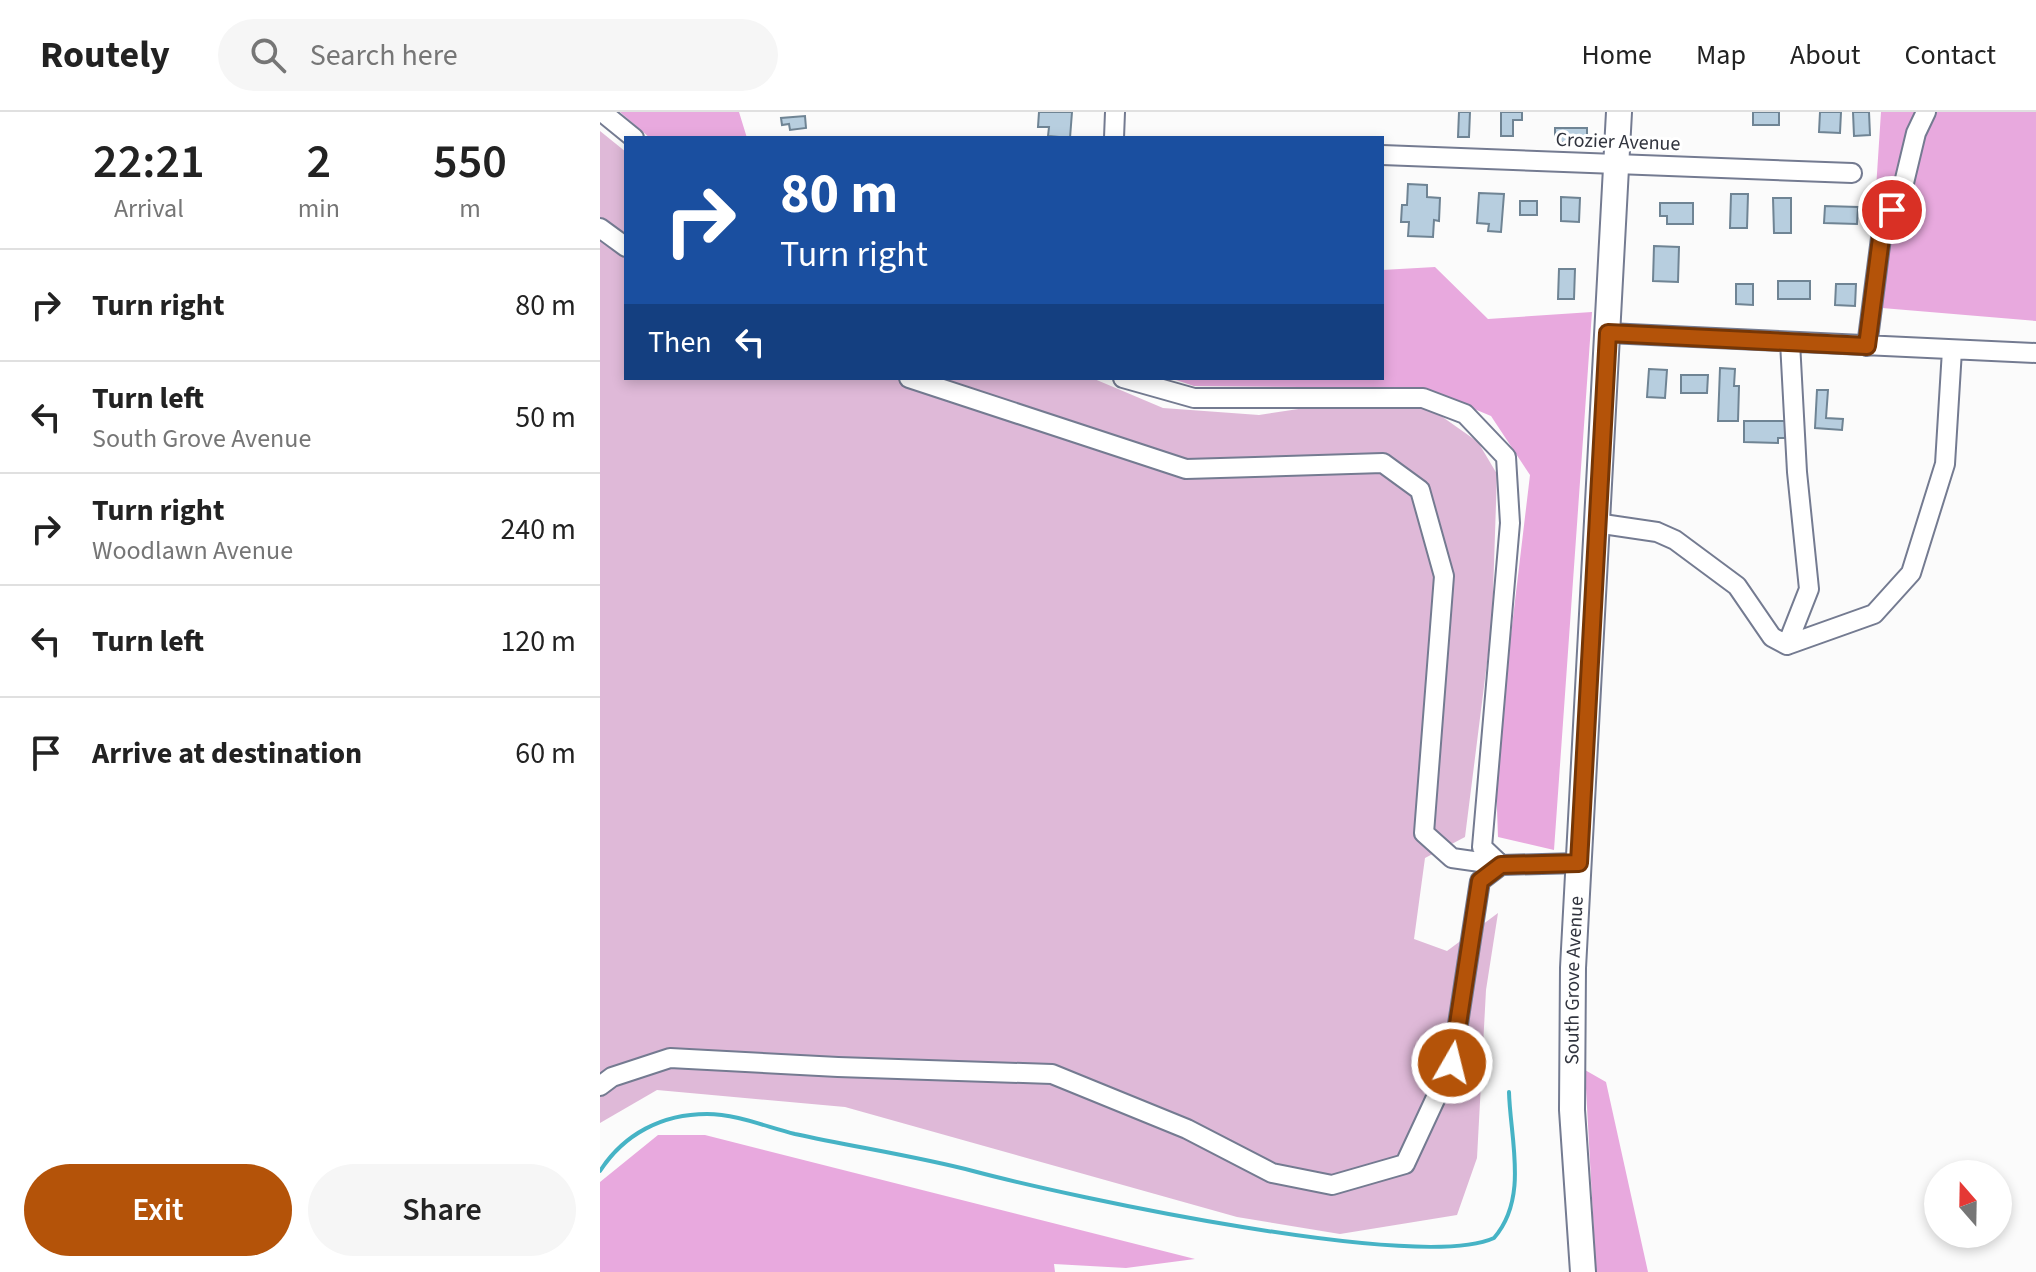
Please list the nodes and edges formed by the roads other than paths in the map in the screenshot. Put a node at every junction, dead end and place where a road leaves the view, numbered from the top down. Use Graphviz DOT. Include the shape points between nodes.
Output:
graph roads {
  1 [pos="602,112"];
  2 [pos="1115,112"];
  3 [pos="1619,112"];
  4 [pos="1926,112"];
  5 [pos="632,136"];
  6 [pos="1114,136"];
  7 [pos="1384,155"];
  8 [pos="1616,165"];
  9 [pos="1852,173"];
  10 [pos="600,228"];
  11 [pos="624,246"];
  12 [pos="1608,333"];
  13 [pos="1790,342"];
  14 [pos="1867,346"];
  15 [pos="1952,350"];
  16 [pos="2036,353"];
  17 [pos="915,380"];
  18 [pos="1130,380"];
  19 [pos="1596,523"];
  20 [pos="1787,645"];
  21 [pos="1579,863"];
  22 [pos="1501,865"];
  23 [pos="600,1086"];
  24 [pos="1583,1272"];
  1 -- 5 [label="street"];
  2 -- 6 [label="street"];
  3 -- 8 [label="main road, South Grove Avenue"];
  4 -- 14 [label="street" via="1881,238"];
  7 -- 8 [label="street, Crozier Avenue"];
  8 -- 9 [label="street, Crozier Avenue"];
  8 -- 12 [label="main road, South Grove Avenue"];
  10 -- 11 [label="street"];
  12 -- 13 [label="street"];
  12 -- 19 [label="main road, South Grove Avenue"];
  13 -- 14 [label="street"];
  13 -- 20 [label="street" via="1809,589"];
  14 -- 15 [label="street"];
  15 -- 16 [label="street"];
  15 -- 20 [label="street" via="1945,464 1911,573 1874,614"];
  17 -- 22 [label="street" via="1186,469 1383,463 1420,490 1444,576 1424,833 1452,858"];
  18 -- 22 [label="street" via="1194,398 1423,398 1465,414 1506,457 1510,523 1482,847"];
  19 -- 20 [label="street" via="1657,532 1675,540 1737,586 1772,637"];
  19 -- 21 [label="main road, South Grove Avenue"];
  21 -- 22 [label="street"];
  21 -- 24 [label="main road, South Grove Avenue" via="1572,1110"];
  22 -- 23 [label="street" via="1480,881 1452,1063 1405,1164 1332,1185 1272,1173 1187,1129 1052,1074 670,1058"];
}
